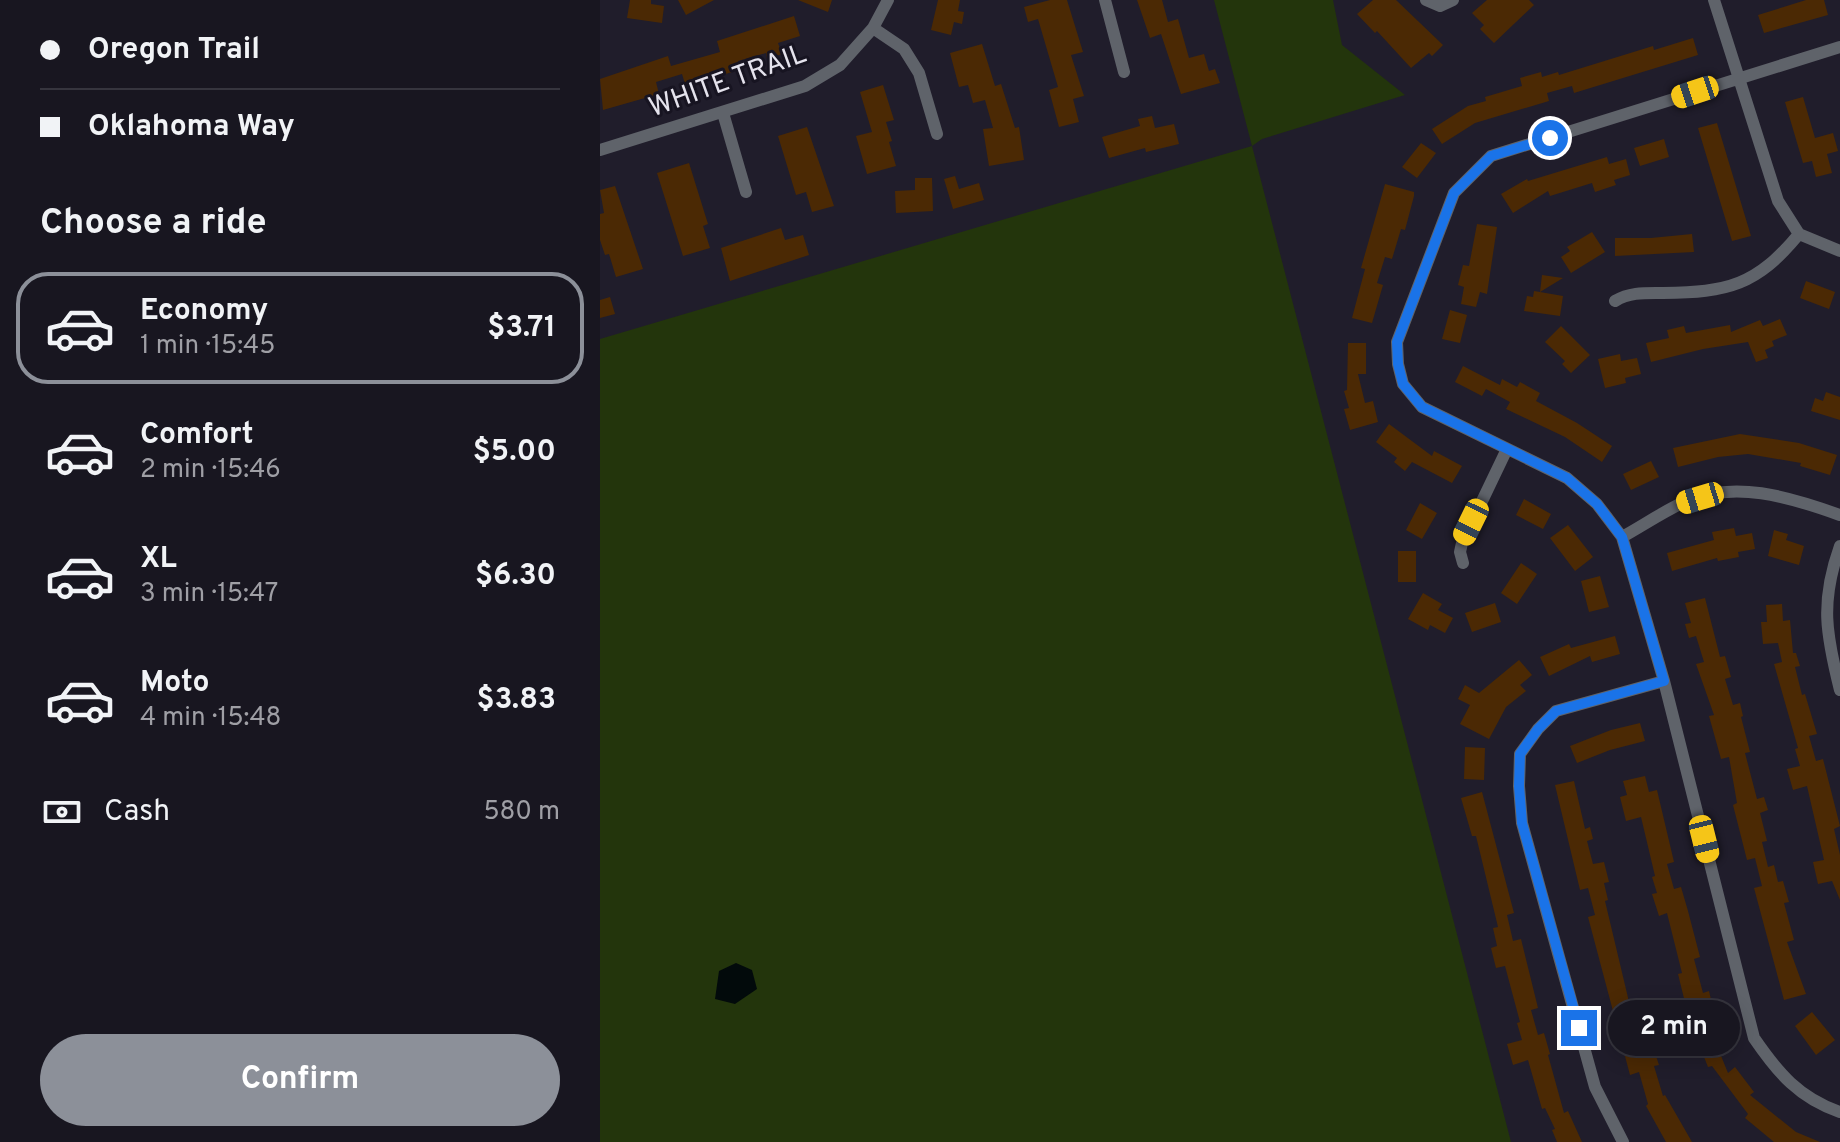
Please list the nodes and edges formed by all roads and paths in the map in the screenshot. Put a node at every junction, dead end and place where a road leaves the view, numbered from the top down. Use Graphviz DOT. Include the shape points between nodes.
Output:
graph roads {
  1 [pos="888,0"];
  2 [pos="1105,0"];
  3 [pos="1426,0"];
  4 [pos="1453,0"];
  5 [pos="1714,0"];
  6 [pos="873,28"];
  7 [pos="1840,47"];
  8 [pos="1124,72"];
  9 [pos="1740,78"];
  10 [pos="723,113"];
  11 [pos="937,134"];
  12 [pos="600,150"];
  13 [pos="746,192"];
  14 [pos="1799,234"];
  15 [pos="1840,251"];
  16 [pos="1615,301"];
  17 [pos="1507,449"];
  18 [pos="1840,515"];
  19 [pos="1622,537"];
  20 [pos="1840,546"];
  21 [pos="1463,563"];
  22 [pos="1664,681"];
  23 [pos="1840,690"];
  24 [pos="1840,1112"];
  25 [pos="1623,1142"];
  1 -- 6 [label="street, WHITE TRAIL"];
  2 -- 8 [label="street"];
  3 -- 4 [label="street" via="1440,6"];
  5 -- 9 [label="street"];
  6 -- 10 [label="street, WHITE TRAIL" via="840,65 805,86"];
  6 -- 11 [label="street" via="904,49 919,73"];
  7 -- 9 [label="street"];
  9 -- 14 [label="street" via="1778,201"];
  9 -- 17 [label="street" via="1491,156 1454,193 1397,342 1398,364 1403,384 1422,407"];
  10 -- 12 [label="street, WHITE TRAIL"];
  10 -- 13 [label="street"];
  14 -- 15 [label="street"];
  14 -- 16 [label="street" via="1777,260 1741,284 1706,292 1627,294"];
  17 -- 19 [label="street" via="1567,478 1597,504"];
  17 -- 21 [label="street" via="1462,543"];
  18 -- 19 [label="street" via="1783,496 1716,493 1684,502"];
  19 -- 22 [label="street"];
  20 -- 23 [label="street" via="1826,604"];
  22 -- 24 [label="street" via="1754,1038 1780,1075 1817,1105"];
  22 -- 25 [label="street" via="1556,711 1520,754 1522,823 1595,1087"];
}
